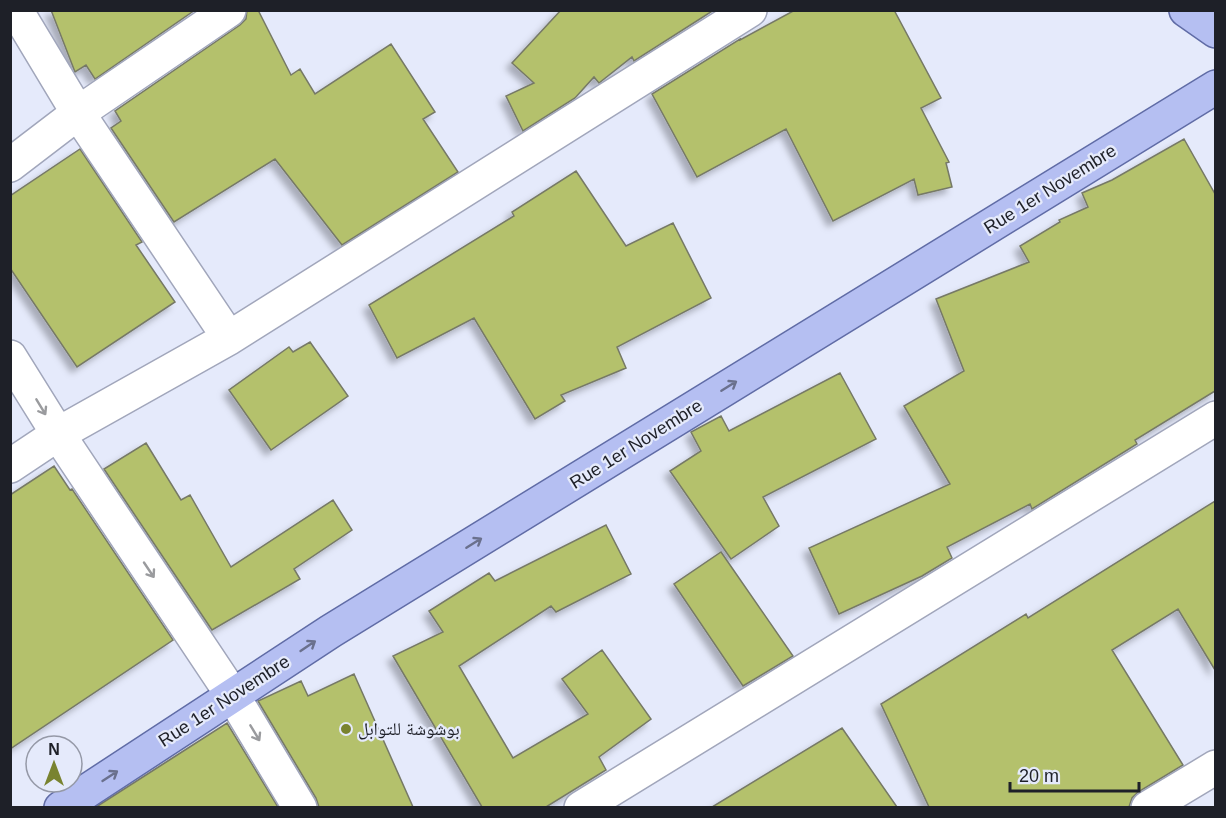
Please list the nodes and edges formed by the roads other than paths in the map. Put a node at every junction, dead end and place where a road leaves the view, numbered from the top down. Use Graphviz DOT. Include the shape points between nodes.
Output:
graph roads {
  1 [pos="16,10"];
  2 [pos="228,10"];
  3 [pos="750,10"];
  4 [pos="1186,10"];
  5 [pos="1215,31"];
  6 [pos="1215,87"];
  7 [pos="78,113"];
  8 [pos="10,165"];
  9 [pos="229,338"];
  10 [pos="10,357"];
  11 [pos="1215,418"];
  12 [pos="58,434"];
  13 [pos="10,466"];
  14 [pos="233,696"];
  15 [pos="1215,767"];
  16 [pos="60,807"];
  17 [pos="300,807"];
  18 [pos="581,807"];
  19 [pos="1148,807"];
  1 -- 7 [label="street"];
  2 -- 7 [label="street"];
  3 -- 9 [label="street"];
  4 -- 5 [label="main road"];
  14 -- 6 [label="main road, Rue 1er Novembre, one-way" via="331,631"];
  7 -- 8 [label="street"];
  7 -- 9 [label="street"];
  9 -- 12 [label="street"];
  10 -- 12 [label="street, one-way"];
  11 -- 18 [label="street"];
  12 -- 13 [label="street"];
  12 -- 14 [label="street, one-way"];
  16 -- 14 [label="main road, Rue 1er Novembre, one-way"];
  14 -- 17 [label="street, one-way"];
  15 -- 19 [label="street"];
}
